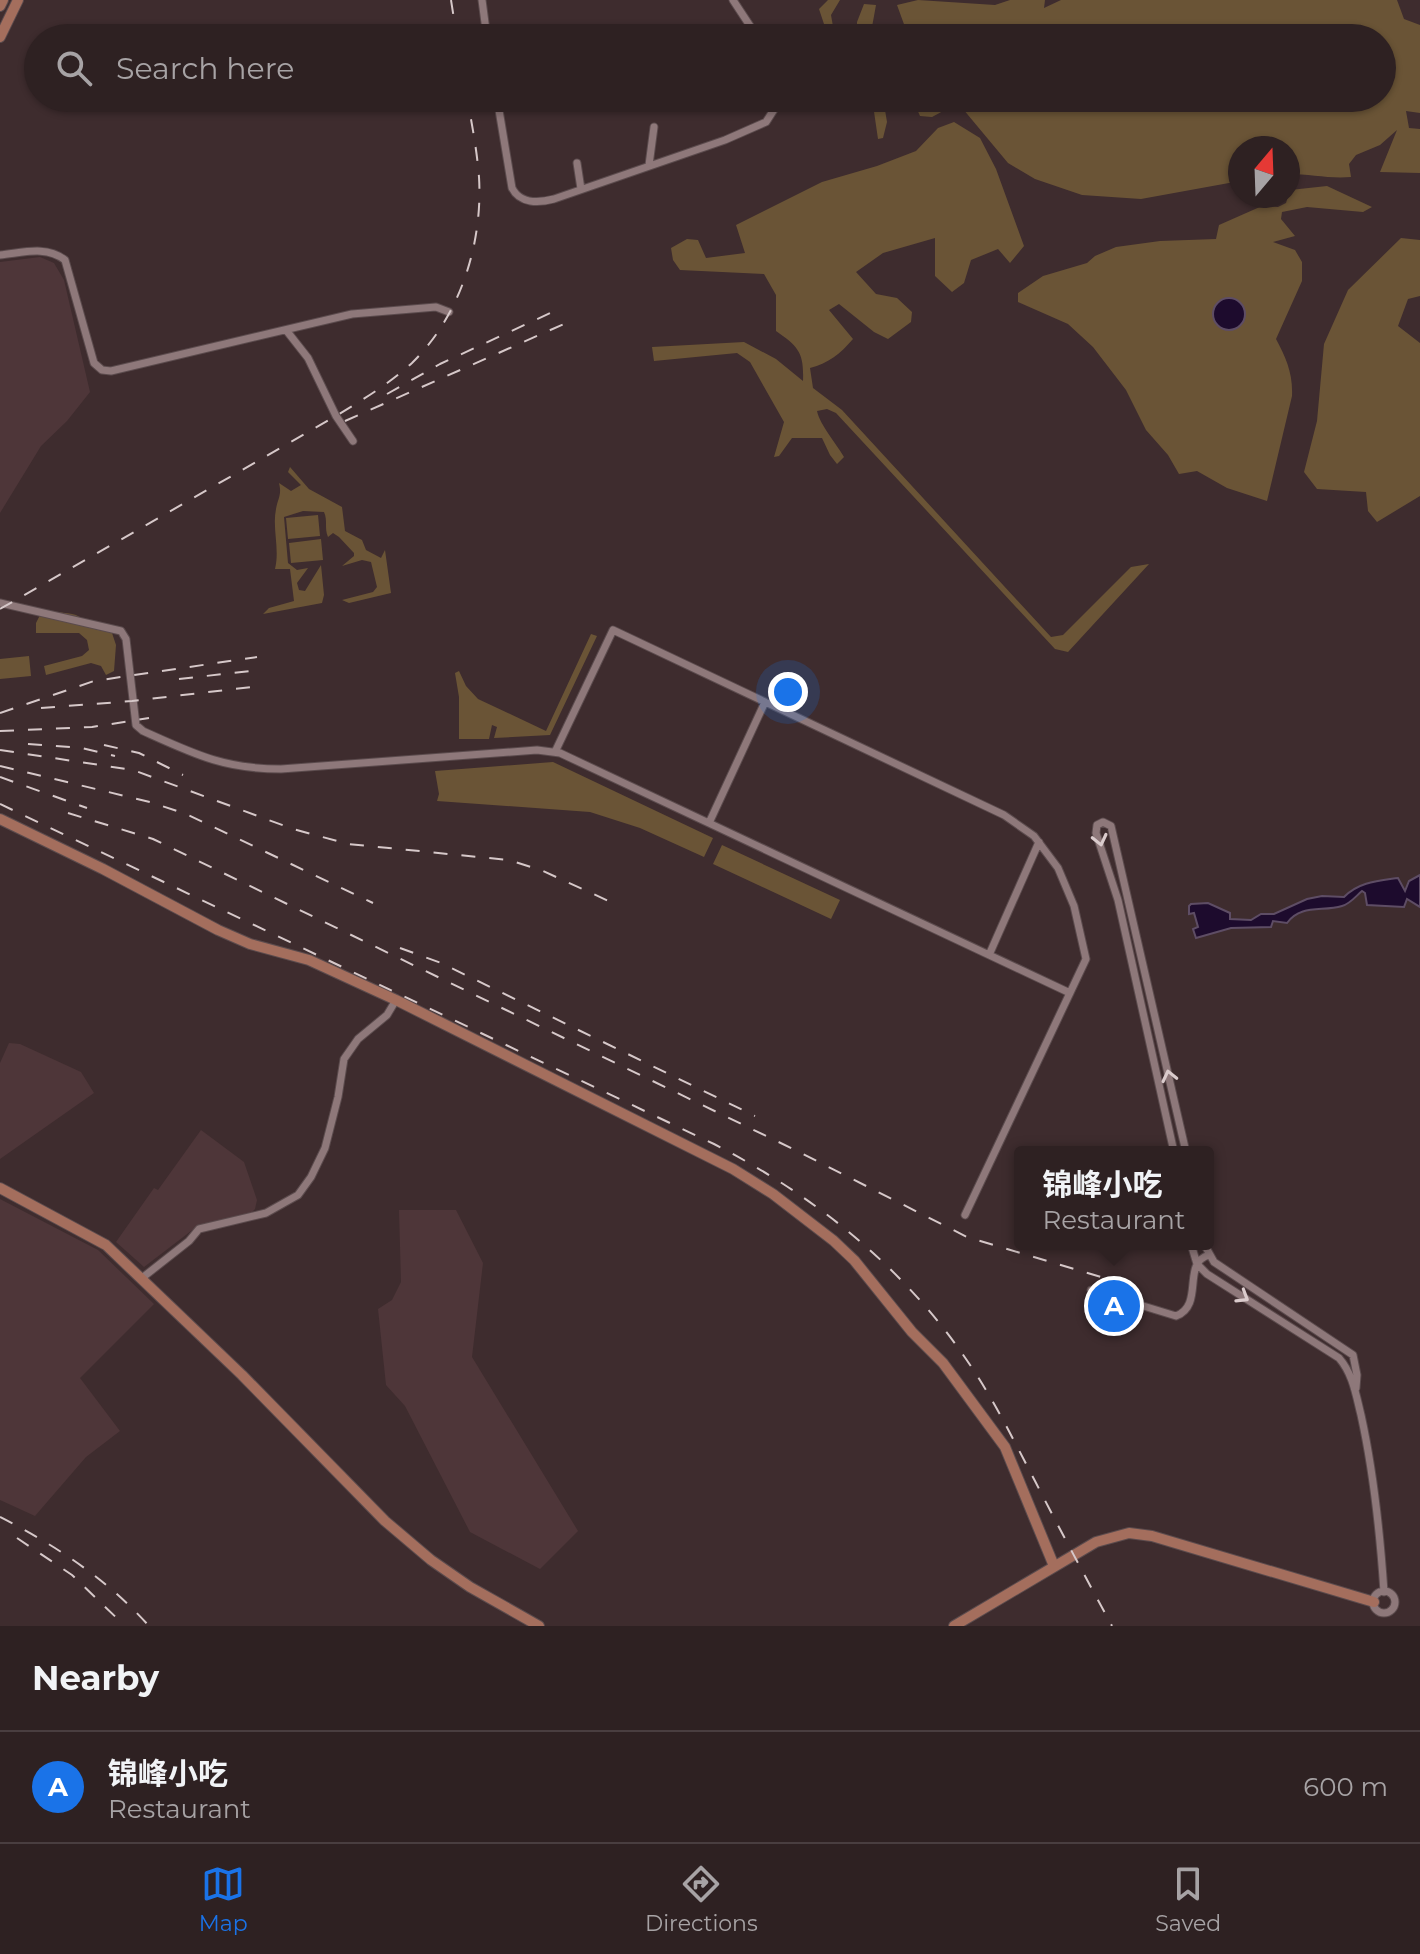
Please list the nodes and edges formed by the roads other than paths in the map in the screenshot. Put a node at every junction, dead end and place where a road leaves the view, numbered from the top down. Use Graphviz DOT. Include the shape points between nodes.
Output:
graph roads {
  1 [pos="3,0"];
  2 [pos="18,0"];
  3 [pos="482,0"];
  4 [pos="733,0"];
  5 [pos="0,6"];
  6 [pos="485,24"];
  7 [pos="749,24"];
  8 [pos="0,37"];
  9 [pos="499,112"];
  10 [pos="772,112"];
  11 [pos="654,127"];
  12 [pos="577,163"];
  13 [pos="649,165"];
  14 [pos="581,189"];
  15 [pos="0,255"];
  16 [pos="449,312"];
  17 [pos="286,330"];
  18 [pos="353,441"];
  19 [pos="0,603"];
  20 [pos="765,702"];
  21 [pos="555,752"];
  22 [pos="0,819"];
  23 [pos="709,823"];
  24 [pos="1039,842"];
  25 [pos="989,955"];
  26 [pos="1070,993"];
  27 [pos="396,1000"];
  28 [pos="1173,1146"];
  29 [pos="1185,1146"];
  30 [pos="0,1188"];
  31 [pos="965,1215"];
  32 [pos="1192,1250"];
  33 [pos="1207,1250"];
  34 [pos="1209,1255"];
  35 [pos="1196,1268"];
  36 [pos="142,1278"];
  37 [pos="1091,1290"];
  38 [pos="1355,1391"];
  39 [pos="1054,1566"];
  40 [pos="1384,1592"];
  41 [pos="1374,1602"];
  42 [pos="539,1626"];
  43 [pos="954,1626"];
  1 -- 5 [label="street"];
  2 -- 8 [label="street"];
  3 -- 6 [label="street"];
  4 -- 7 [label="street"];
  9 -- 14 [label="street" via="515,194 535,202"];
  10 -- 13 [label="street" via="766,122 725,140"];
  11 -- 13 [label="street"];
  12 -- 14 [label="street"];
  13 -- 14 [label="street"];
  15 -- 17 [label="street" via="39,250 65,260 94,363 102,370"];
  16 -- 17 [label="street" via="436,307 376,311"];
  17 -- 18 [label="street" via="308,358"];
  19 -- 21 [label="street" via="121,631 136,725 229,766 281,769"];
  20 -- 21 [label="street" via="613,630"];
  20 -- 23 [label="street"];
  20 -- 24 [label="street" via="1004,815"];
  21 -- 23 [label="street"];
  22 -- 27 [label="street" via="218,930 309,960"];
  23 -- 25 [label="street"];
  24 -- 25 [label="street"];
  24 -- 26 [label="street" via="1067,887 1086,959"];
  25 -- 26 [label="street"];
  26 -- 31 [label="street"];
  27 -- 36 [label="street" via="344,1059 325,1148 298,1195 266,1213 199,1229"];
  27 -- 39 [label="street" via="733,1169 834,1241 943,1363 1005,1447"];
  29 -- 28 [label="street, one-way" via="1129,897 1111,826 1103,822 1096,833 1118,900"];
  30 -- 36 [label="street" via="94,1237"];
  32 -- 35 [label="street"];
  33 -- 34 [label="street"];
  34 -- 35 [label="street"];
  34 -- 38 [label="street" via="1353,1355"];
  35 -- 37 [label="street" via="1191,1302 1176,1316"];
  35 -- 38 [label="street, one-way" via="1339,1358"];
  36 -- 42 [label="street" via="385,1521 470,1587"];
  38 -- 40 [label="street" via="1379,1511"];
  39 -- 41 [label="street" via="1096,1542 1129,1533"];
  39 -- 43 [label="street"];
  40 -- 41 [label="street"];
  40 -- 41 [label="street" via="1395,1599 1391,1611 1381,1612"];
}
